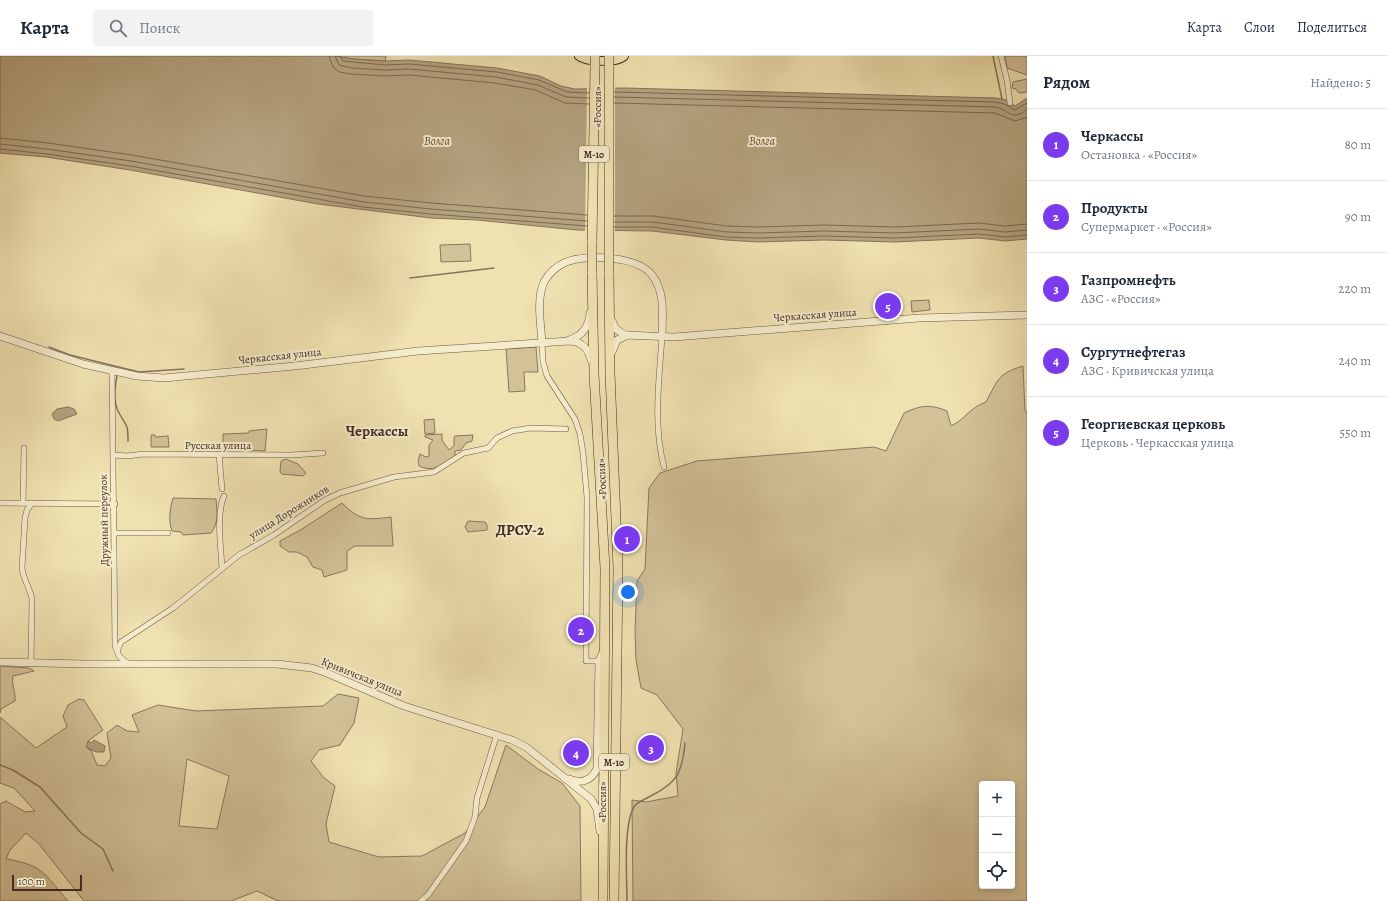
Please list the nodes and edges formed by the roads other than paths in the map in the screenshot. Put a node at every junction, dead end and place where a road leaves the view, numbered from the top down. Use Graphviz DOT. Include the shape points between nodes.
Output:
graph roads {
  1 [pos="579,56"];
  2 [pos="595,56"];
  3 [pos="609,56"];
  4 [pos="624,56"];
  5 [pos="1001,56"];
  6 [pos="1010,104"];
  7 [pos="592,284"];
  8 [pos="609,285"];
  9 [pos="1027,315"];
  10 [pos="628,335"];
  11 [pos="0,336"];
  12 [pos="662,337"];
  13 [pos="566,341"];
  14 [pos="542,343"];
  15 [pos="112,370"];
  16 [pos="610,373"];
  17 [pos="594,374"];
  18 [pos="566,429"];
  19 [pos="24,448"];
  20 [pos="323,453"];
  21 [pos="219,454"];
  22 [pos="114,455"];
  23 [pos="664,467"];
  24 [pos="222,489"];
  25 [pos="224,496"];
  26 [pos="0,502"];
  27 [pos="23,503"];
  28 [pos="32,503"];
  29 [pos="115,504"];
  30 [pos="115,533"];
  31 [pos="168,533"];
  32 [pos="222,568"];
  33 [pos="604,650"];
  34 [pos="116,652"];
  35 [pos="599,661"];
  36 [pos="0,662"];
  37 [pos="31,663"];
  38 [pos="128,664"];
  39 [pos="496,734"];
  40 [pos="564,777"];
  41 [pos="603,848"];
  42 [pos="421,901"];
  43 [pos="603,901"];
  44 [pos="614,901"];
  1 -- 4 [label="main road" via="586,60 615,61"];
  2 -- 7 [label="highway, «Россия» / М-10, bridge"];
  3 -- 8 [label="highway, «Россия» / М-10, bridge"];
  5 -- 6 [label="street"];
  7 -- 13 [label="street, Черкасская улица" via="588,324 578,336"];
  7 -- 17 [label="highway, «Россия» / М-10"];
  8 -- 10 [label="street" via="613,324 620,332"];
  8 -- 16 [label="highway, «Россия» / М-10"];
  9 -- 12 [label="street, Черкасская улица" via="926,318"];
  10 -- 12 [label="street, Черкасская улица"];
  10 -- 16 [label="street" via="618,339 613,346"];
  11 -- 15 [label="street, Черкасская улица" via="83,364"];
  12 -- 14 [label="street" via="662,295 653,276 631,262 590,258 563,264 546,280 540,298"];
  12 -- 23 [label="street" via="657,416"];
  13 -- 14 [label="street, Черкасская улица"];
  13 -- 17 [label="street, Черкасская улица" via="577,342 586,348"];
  14 -- 15 [label="street, Черкасская улица" via="418,351 193,376 146,377"];
  14 -- 35 [label="street" via="543,362 548,376 554,389 570,410 580,434 587,497 586,661"];
  15 -- 22 [label="street, Дружный переулок"];
  16 -- 44 [label="highway, «Россия» / М-10" via="618,569"];
  17 -- 33 [label="highway, «Россия» / М-10" via="605,568"];
  18 -- 32 [label="street, улица Дорожников" via="531,428 512,431 497,438 488,448 464,453 434,472 394,477 340,493 325,500"];
  19 -- 27 [label="street"];
  20 -- 21 [label="street, Русская улица"];
  21 -- 22 [label="street, Русская улица"];
  21 -- 24 [label="street"];
  22 -- 29 [label="street, Дружный переулок"];
  25 -- 32 [label="street" via="221,502 220,521"];
  26 -- 27 [label="street"];
  27 -- 28 [label="street"];
  28 -- 29 [label="street"];
  28 -- 37 [label="street" via="25,518 22,568 32,600"];
  29 -- 30 [label="street, Дружный переулок"];
  30 -- 31 [label="street"];
  30 -- 34 [label="street, Дружный переулок"];
  32 -- 34 [label="street, улица Дорожников" via="173,608 120,642"];
  33 -- 35 [label="street"];
  33 -- 41 [label="highway, «Россия» / М-10"];
  34 -- 38 [label="street"];
  35 -- 40 [label="street" via="596,769 592,777 582,781"];
  36 -- 37 [label="street, Кривичская улица"];
  37 -- 38 [label="street, Кривичская улица"];
  38 -- 39 [label="street, Кривичская улица" via="277,664 306,667 327,673 404,706"];
  39 -- 40 [label="street, Кривичская улица" via="526,747"];
  39 -- 42 [label="street" via="477,798 475,817 466,841"];
  40 -- 41 [label="street, Кривичская улица" via="595,804"];
  41 -- 43 [label="highway, «Россия» / М-10"];
}
